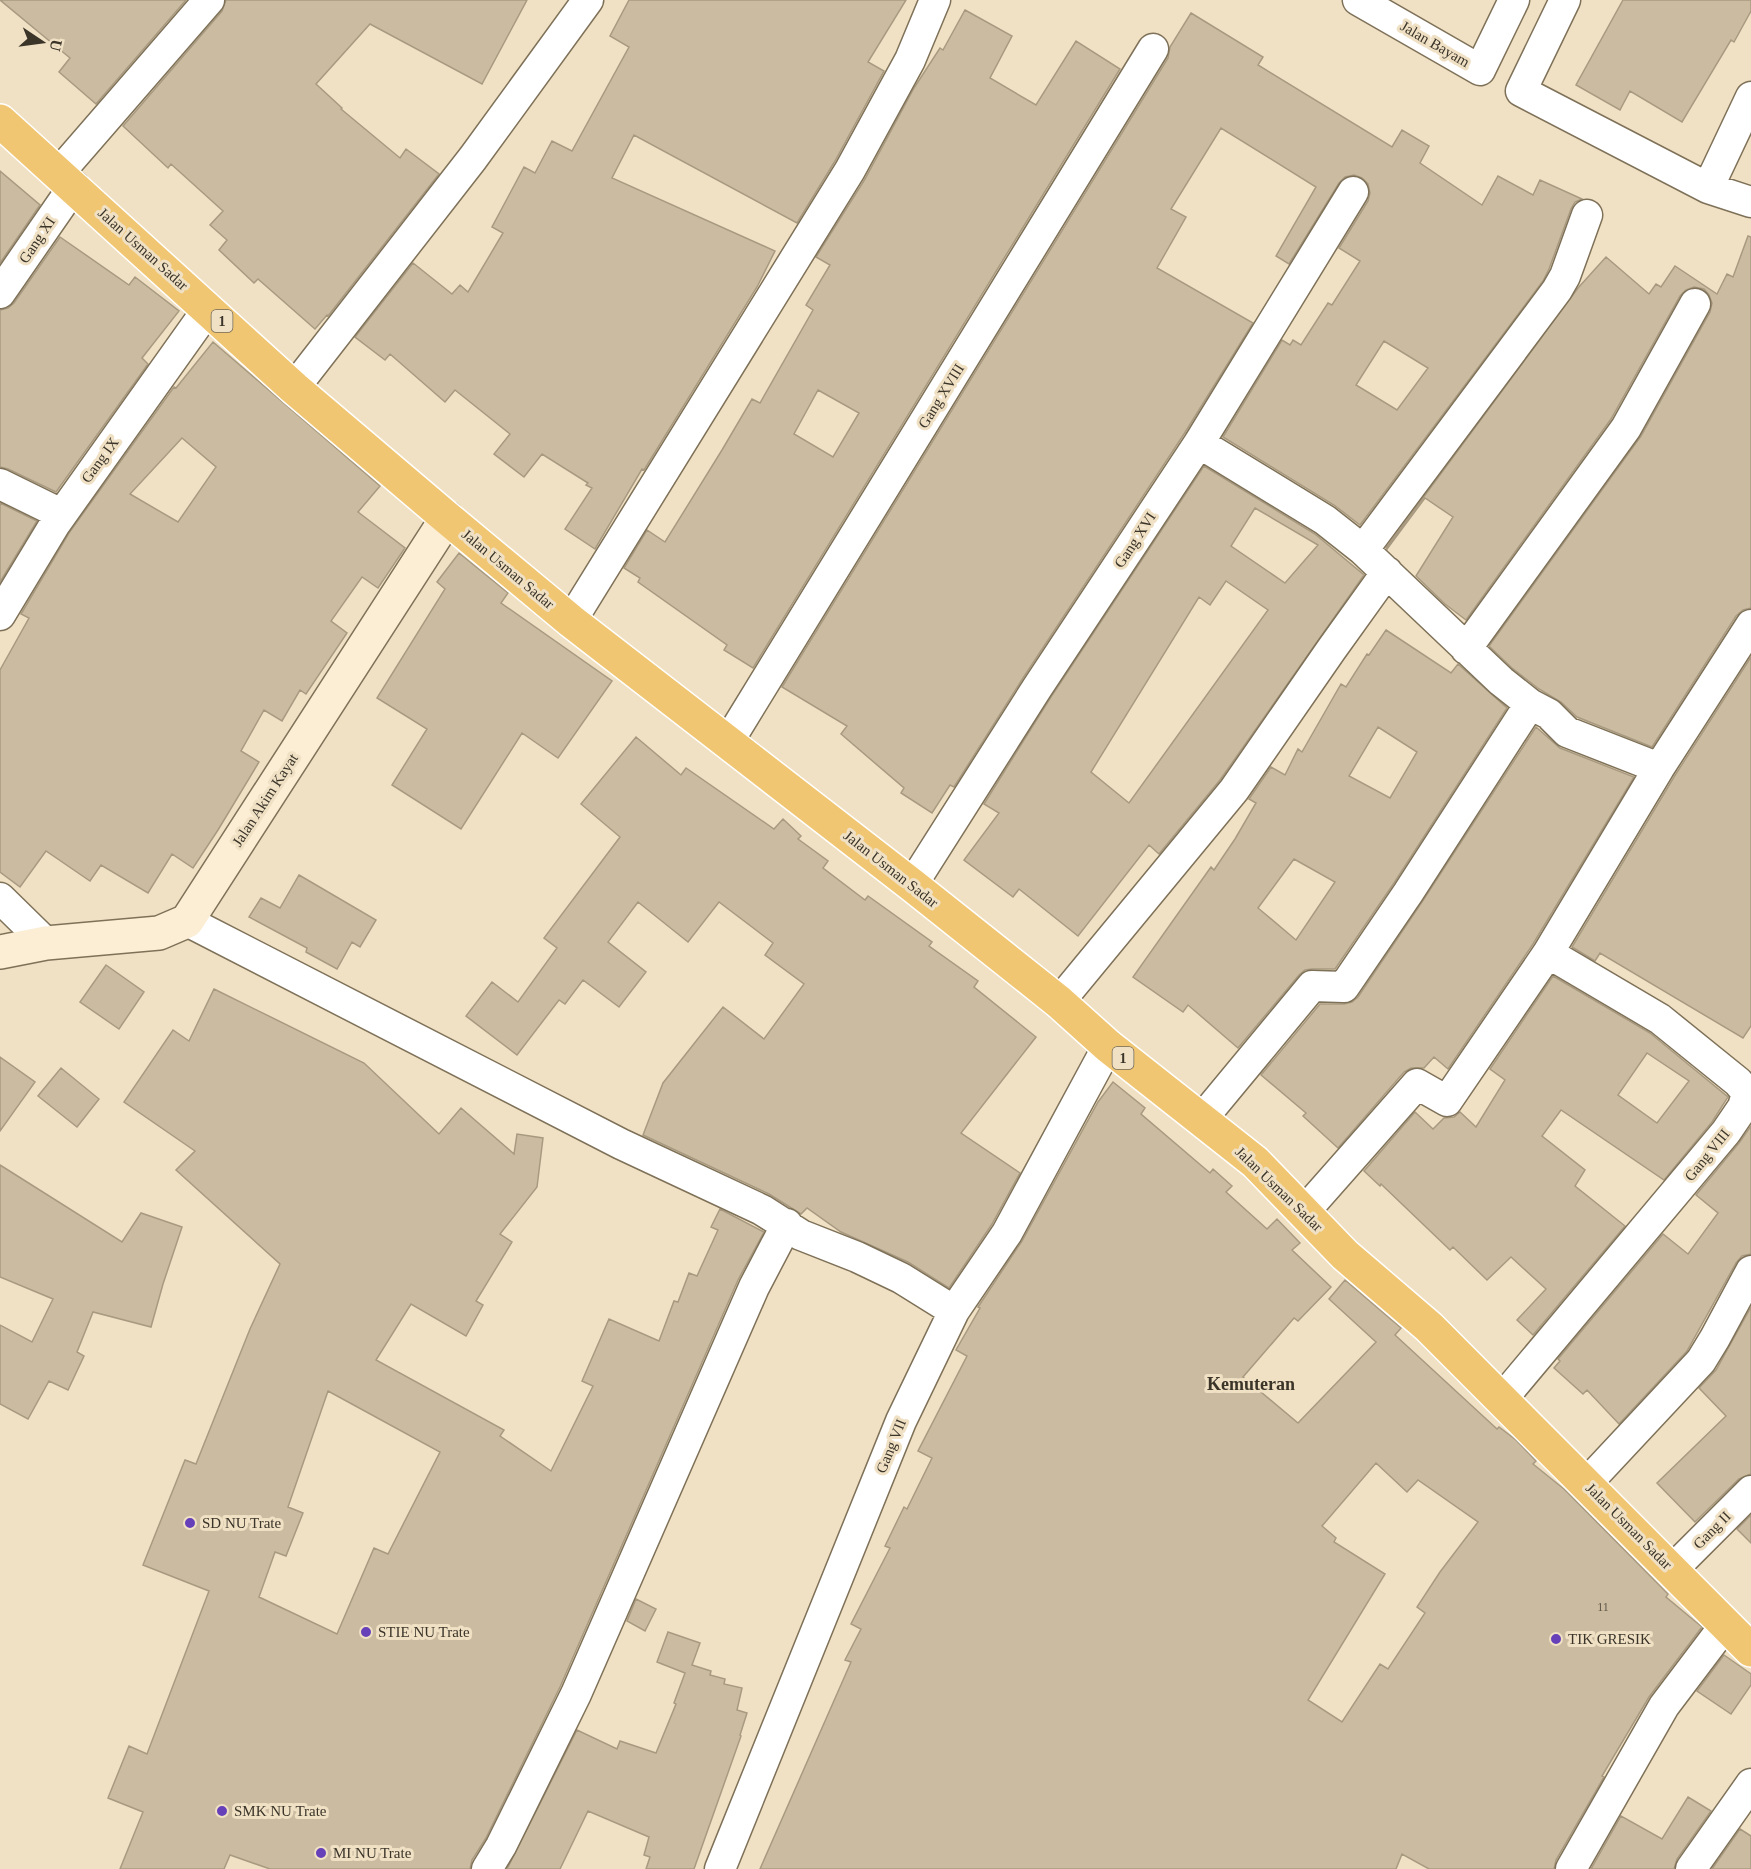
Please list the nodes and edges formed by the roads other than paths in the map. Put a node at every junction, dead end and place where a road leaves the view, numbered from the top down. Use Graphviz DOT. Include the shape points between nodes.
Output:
graph roads {
  1 [pos="209,0"];
  2 [pos="588,0"];
  3 [pos="935,0"];
  4 [pos="1358,0"];
  5 [pos="1514,0"];
  6 [pos="1565,0"];
  7 [pos="1154,49"];
  8 [pos="1751,97"];
  9 [pos="0,121"];
  10 [pos="66,180"];
  11 [pos="1708,188"];
  12 [pos="1353,192"];
  13 [pos="1751,202"];
  14 [pos="1587,215"];
  15 [pos="0,293"];
  16 [pos="1695,304"];
  17 [pos="208,309"];
  18 [pos="294,388"];
  19 [pos="1199,443"];
  20 [pos="0,484"];
  21 [pos="447,518"];
  22 [pos="55,524"];
  23 [pos="1363,550"];
  24 [pos="1387,572"];
  25 [pos="0,615"];
  26 [pos="571,621"];
  27 [pos="1751,625"];
  28 [pos="1466,649"];
  29 [pos="1530,704"];
  30 [pos="728,742"];
  31 [pos="1659,768"];
  32 [pos="912,885"];
  33 [pos="0,898"];
  34 [pos="187,921"];
  35 [pos="46,943"];
  36 [pos="0,952"];
  37 [pos="1548,953"];
  38 [pos="1059,1002"];
  39 [pos="1108,1047"];
  40 [pos="1744,1071"];
  41 [pos="1201,1120"];
  42 [pos="1304,1212"];
  43 [pos="787,1224"];
  44 [pos="1751,1271"];
  45 [pos="954,1311"];
  46 [pos="1502,1399"];
  47 [pos="1587,1484"];
  48 [pos="1751,1491"];
  49 [pos="1672,1570"];
  50 [pos="1726,1624"];
  51 [pos="1751,1650"];
  52 [pos="1751,1784"];
  53 [pos="487,1869"];
  54 [pos="720,1869"];
  55 [pos="1571,1869"];
  56 [pos="1691,1869"];
  1 -- 10 [label="street, Gang XI"];
  2 -- 18 [label="street" via="473,158"];
  3 -- 26 [label="street" via="910,60 850,170"];
  4 -- 5 [label="street, Jalan Bayam" via="1480,70"];
  6 -- 11 [label="street" via="1521,92"];
  7 -- 30 [label="street, Gang XVIII"];
  8 -- 11 [label="street"];
  9 -- 10 [label="highway, Jalan Usman Sadar / 1"];
  10 -- 15 [label="street, Gang XI"];
  10 -- 17 [label="highway, Jalan Usman Sadar / 1"];
  11 -- 13 [label="street"];
  12 -- 19 [label="street, Gang XVI"];
  14 -- 23 [label="street" via="1557,291"];
  16 -- 28 [label="street" via="1626,428"];
  17 -- 18 [label="highway, Jalan Usman Sadar / 1"];
  17 -- 22 [label="street, Gang IX"];
  18 -- 21 [label="highway, Jalan Usman Sadar / 1"];
  19 -- 23 [label="street" via="1325,520"];
  19 -- 32 [label="street, Gang XVI"];
  20 -- 22 [label="street" via="53,510"];
  21 -- 26 [label="highway, Jalan Usman Sadar / 1"];
  21 -- 34 [label="main road, Jalan Akim Kayat"];
  22 -- 25 [label="street, Gang IX"];
  23 -- 24 [label="street"];
  24 -- 28 [label="street"];
  24 -- 38 [label="street" via="1234,790"];
  26 -- 30 [label="highway, Jalan Usman Sadar / 1"];
  27 -- 31 [label="street"];
  28 -- 29 [label="street"];
  29 -- 31 [label="street" via="1548,714 1566,732"];
  29 -- 41 [label="street" via="1344,987 1312,986"];
  30 -- 32 [label="highway, Jalan Usman Sadar / 1"];
  31 -- 37 [label="street"];
  32 -- 38 [label="highway, Jalan Usman Sadar / 1"];
  33 -- 35 [label="street"];
  34 -- 35 [label="main road" via="159,933"];
  34 -- 43 [label="street" via="621,1144"];
  35 -- 36 [label="main road"];
  37 -- 40 [label="street, Gang VIII"];
  37 -- 42 [label="street" via="1447,1101 1417,1084"];
  38 -- 39 [label="highway, Jalan Usman Sadar / 1"];
  39 -- 41 [label="highway, Jalan Usman Sadar / 1"];
  39 -- 45 [label="street, Gang VII" via="1007,1233"];
  40 -- 46 [label="street, Gang VIII" via="1747,1093 1743,1107 1726,1132"];
  41 -- 42 [label="highway, Jalan Usman Sadar / 1" via="1255,1162"];
  42 -- 46 [label="highway, Jalan Usman Sadar / 1"];
  43 -- 45 [label="street" via="801,1235 901,1278"];
  43 -- 53 [label="street" via="754,1287 576,1694"];
  44 -- 47 [label="street" via="1701,1361"];
  45 -- 54 [label="street, Gang VII" via="901,1421"];
  46 -- 47 [label="highway, Jalan Usman Sadar / 1"];
  47 -- 49 [label="highway, Jalan Usman Sadar / 1"];
  48 -- 49 [label="street, Gang II"];
  49 -- 50 [label="highway, Jalan Usman Sadar / 1"];
  50 -- 51 [label="highway, Jalan Usman Sadar / 1"];
  50 -- 55 [label="street" via="1664,1706"];
  52 -- 56 [label="street"];
}
